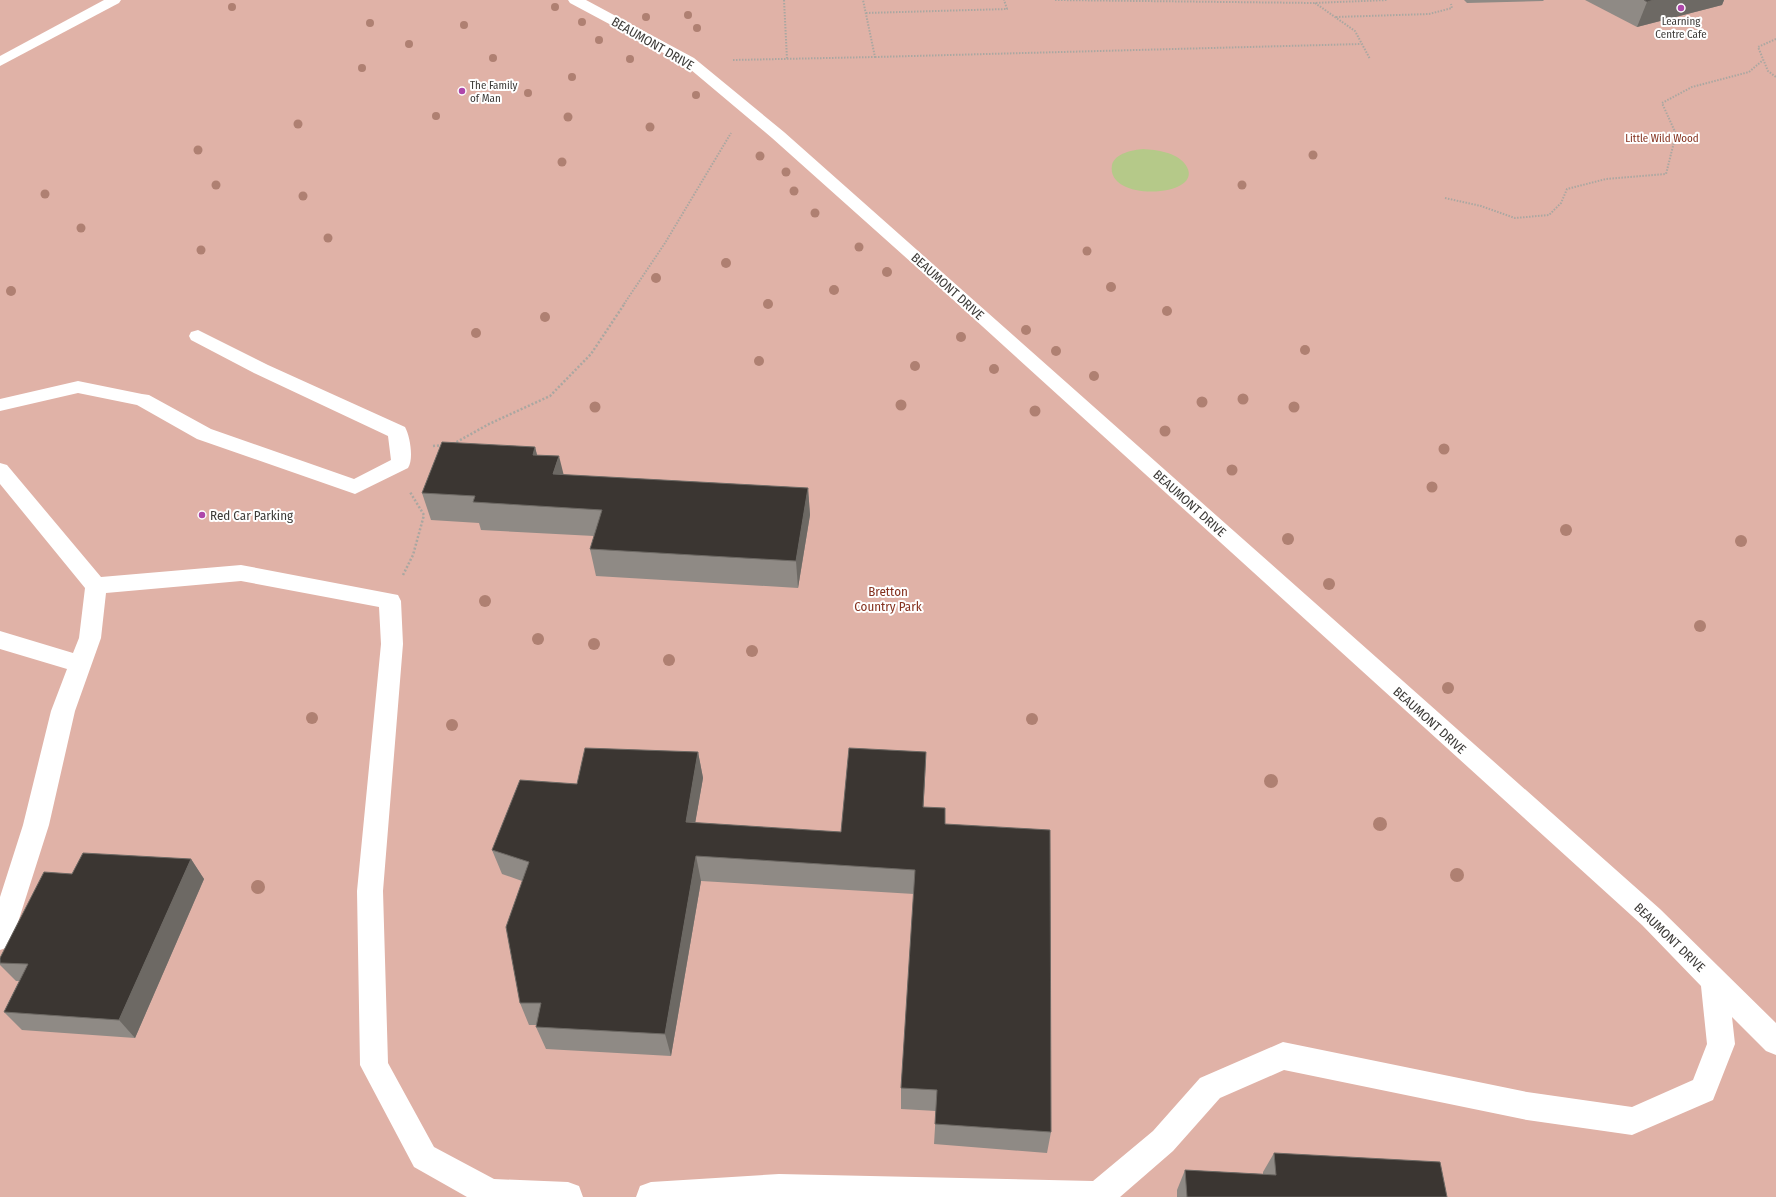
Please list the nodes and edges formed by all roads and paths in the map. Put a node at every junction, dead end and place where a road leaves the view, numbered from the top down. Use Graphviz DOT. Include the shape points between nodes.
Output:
graph roads {
  1 [pos="114,0"];
  2 [pos="575,0"];
  3 [pos="784,0"];
  4 [pos="863,0"];
  5 [pos="1004,0"];
  6 [pos="1055,0"];
  7 [pos="1387,0"];
  8 [pos="1314,3"];
  9 [pos="1451,4"];
  10 [pos="866,13"];
  11 [pos="1336,17"];
  12 [pos="1776,39"];
  13 [pos="1361,44"];
  14 [pos="875,57"];
  15 [pos="787,59"];
  16 [pos="1370,59"];
  17 [pos="1764,60"];
  18 [pos="689,61"];
  19 [pos="0,62"];
  20 [pos="1776,77"];
  21 [pos="745,108"];
  22 [pos="1446,198"];
  23 [pos="198,336"];
  24 [pos="0,405"];
  25 [pos="452,444"];
  26 [pos="0,470"];
  27 [pos="406,486"];
  28 [pos="96,586"];
  29 [pos="390,601"];
  30 [pos="0,640"];
  31 [pos="80,664"];
  32 [pos="0,938"];
  33 [pos="1714,979"];
  34 [pos="1776,1042"];
  35 [pos="568,1197"];
  36 [pos="651,1197"];
  1 -- 19 [label="lane"];
  2 -- 18 [label="lane, BEAUMONT DRIVE"];
  3 -- 15 [label="path"];
  4 -- 10 [label="path"];
  5 -- 10 [label="path" via="1007,9"];
  6 -- 8 [label="path"];
  7 -- 8 [label="path"];
  8 -- 11 [label="path"];
  9 -- 11 [label="path" via="1452,8 1429,14"];
  10 -- 14 [label="path"];
  11 -- 13 [label="path" via="1355,31"];
  12 -- 17 [label="path" via="1758,47"];
  13 -- 14 [label="path"];
  13 -- 16 [label="path"];
  14 -- 15 [label="path"];
  15 -- 18 [label="path"];
  17 -- 20 [label="path" via="1768,71"];
  17 -- 22 [label="path" via="1749,72 1692,87 1662,103 1676,134 1666,174 1606,179 1567,188 1561,203 1549,215 1515,218 1481,206"];
  18 -- 21 [label="lane, BEAUMONT DRIVE"];
  21 -- 25 [label="path" via="665,243 590,354 550,396"];
  21 -- 33 [label="lane, BEAUMONT DRIVE" via="950,288 1651,917"];
  23 -- 24 [label="lane" via="261,369 398,432 401,464 355,487 204,434 142,400 78,387"];
  26 -- 28 [label="lane"];
  27 -- 29 [label="path" via="424,515 413,555"];
  28 -- 29 [label="lane" via="241,573"];
  28 -- 31 [label="lane" via="90,638"];
  29 -- 35 [label="lane" via="392,644 370,891 374,1066 424,1157 491,1194"];
  30 -- 31 [label="lane"];
  31 -- 32 [label="lane" via="63,711 36,825"];
  33 -- 34 [label="lane, BEAUMONT DRIVE"];
  33 -- 36 [label="lane" via="1722,1044 1703,1090 1632,1121 1527,1106 1283,1056 1210,1088 1163,1141 1098,1196 779,1189"];
}
